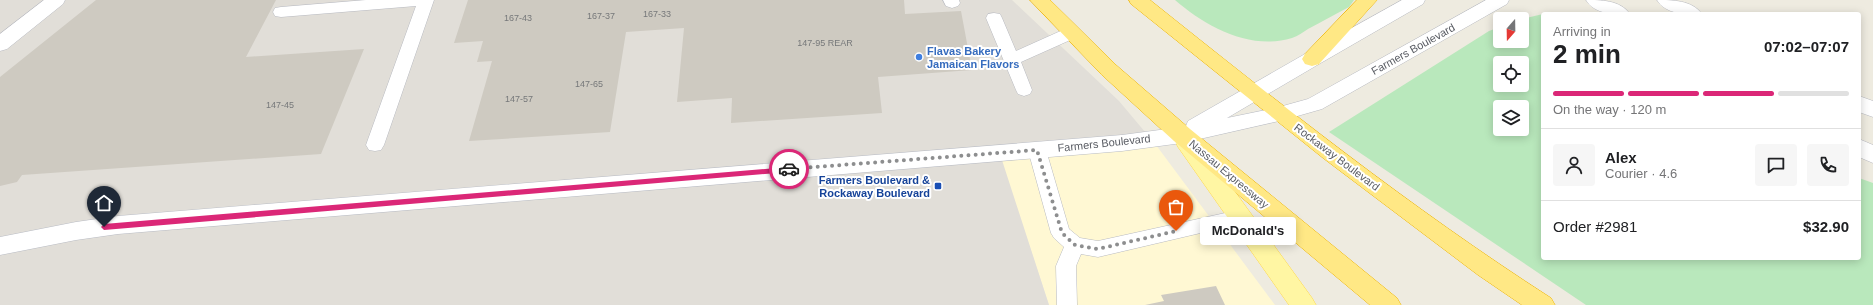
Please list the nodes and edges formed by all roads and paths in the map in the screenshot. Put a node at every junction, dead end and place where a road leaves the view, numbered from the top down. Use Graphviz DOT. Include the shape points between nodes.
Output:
graph roads {
  1 [pos="56,0"];
  2 [pos="426,0"];
  3 [pos="1039,0"];
  4 [pos="1138,0"];
  5 [pos="1368,0"];
  6 [pos="1416,0"];
  7 [pos="1500,0"];
  8 [pos="1595,0"];
  9 [pos="1666,0"];
  10 [pos="281,12"];
  11 [pos="1616,12"];
  12 [pos="1688,12"];
  13 [pos="994,18"];
  14 [pos="1071,33"];
  15 [pos="0,44"];
  16 [pos="1011,60"];
  17 [pos="1312,60"];
  18 [pos="1024,90"];
  19 [pos="1252,92"];
  20 [pos="1861,104"];
  21 [pos="1873,110"];
  22 [pos="1280,114"];
  23 [pos="1182,135"];
  24 [pos="375,145"];
  25 [pos="1861,148"];
  26 [pos="1037,150"];
  27 [pos="1873,155"];
  28 [pos="1239,217"];
  29 [pos="1075,245"];
  30 [pos="0,246"];
  31 [pos="1067,305"];
  32 [pos="1303,305"];
  33 [pos="1388,305"];
  34 [pos="1542,305"];
  1 -- 15 [label="main road"];
  2 -- 10 [label="lane"];
  2 -- 24 [label="lane"];
  3 -- 14 [label="highway"];
  4 -- 19 [label="highway, Rockaway Boulevard"];
  5 -- 17 [label="highway"];
  6 -- 17 [label="main road"];
  7 -- 22 [label="main road, Farmers Boulevard" via="1315,104"];
  8 -- 11 [label="main road"];
  9 -- 12 [label="main road"];
  13 -- 16 [label="lane"];
  14 -- 16 [label="lane"];
  14 -- 23 [label="highway"];
  16 -- 18 [label="lane"];
  17 -- 19 [label="main road"];
  19 -- 22 [label="highway, Rockaway Boulevard"];
  19 -- 23 [label="main road"];
  20 -- 21 [label="main road"];
  22 -- 23 [label="main road, Farmers Boulevard"];
  22 -- 34 [label="highway, Rockaway Boulevard" via="1456,246"];
  23 -- 26 [label="main road, Farmers Boulevard"];
  23 -- 28 [label="main road"];
  23 -- 33 [label="highway, Nassau Expressway"];
  25 -- 27 [label="main road"];
  26 -- 29 [label="lane" via="1062,233"];
  26 -- 30 [label="main road, Farmers Boulevard" via="118,225"];
  28 -- 29 [label="lane" via="1098,249"];
  28 -- 32 [label="main road"];
  29 -- 31 [label="lane" via="1066,266"];
}
